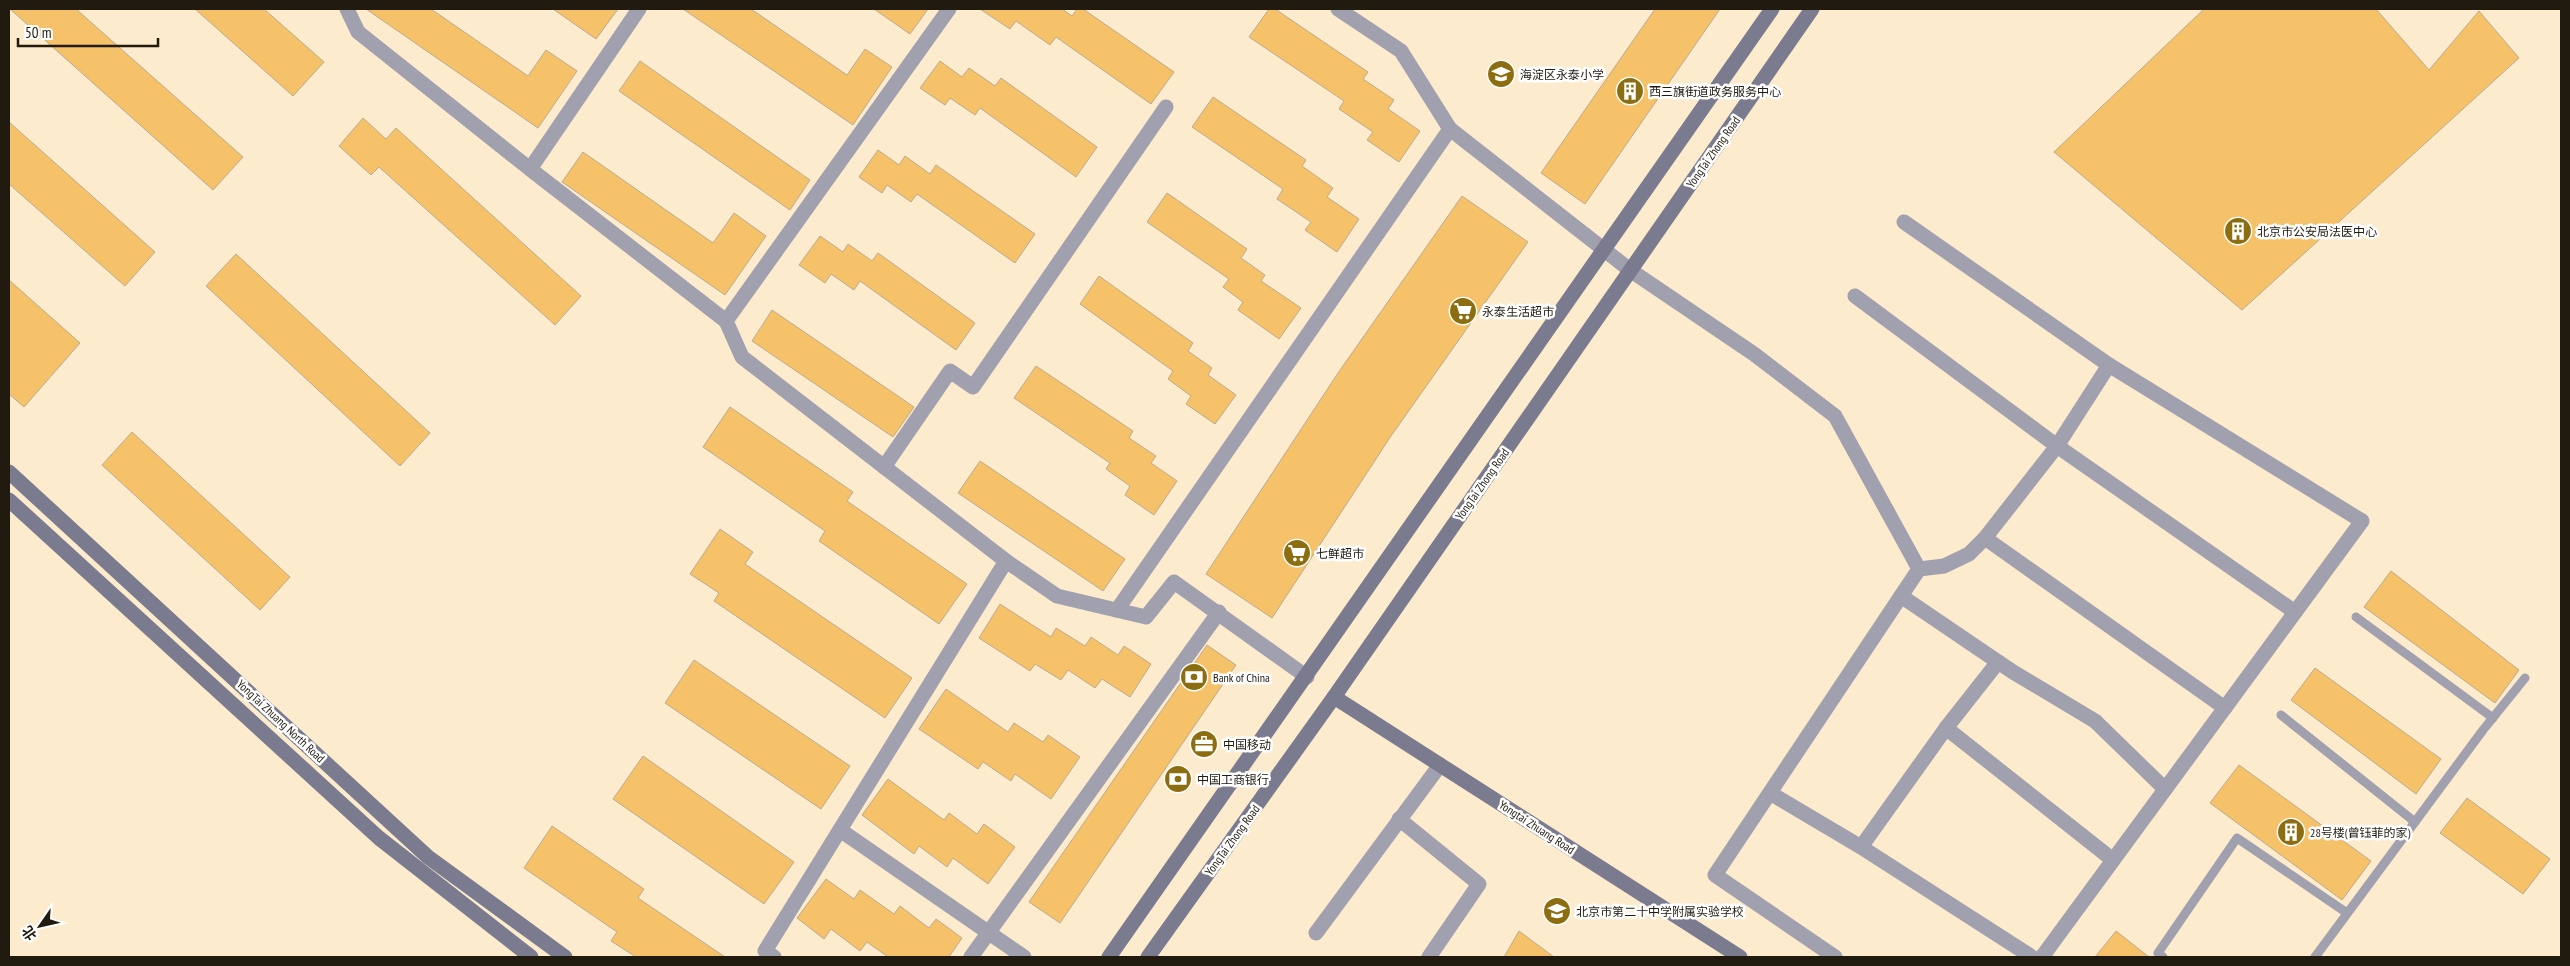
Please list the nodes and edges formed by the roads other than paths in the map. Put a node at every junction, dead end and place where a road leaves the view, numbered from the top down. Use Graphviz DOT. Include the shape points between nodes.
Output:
graph roads {
  1 [pos="347,9"];
  2 [pos="639,9"];
  3 [pos="949,9"];
  4 [pos="1338,9"];
  5 [pos="1772,9"];
  6 [pos="1812,9"];
  7 [pos="1166,107"];
  8 [pos="1450,129"];
  9 [pos="530,169"];
  10 [pos="1904,222"];
  11 [pos="1605,248"];
  12 [pos="1630,270"];
  13 [pos="1855,296"];
  14 [pos="726,321"];
  15 [pos="2108,365"];
  16 [pos="2057,446"];
  17 [pos="884,467"];
  18 [pos="9,472"];
  19 [pos="9,500"];
  20 [pos="1985,538"];
  21 [pos="1006,561"];
  22 [pos="1919,568"];
  23 [pos="1901,596"];
  24 [pos="1117,610"];
  25 [pos="1219,612"];
  26 [pos="2295,612"];
  27 [pos="2356,618"];
  28 [pos="1998,662"];
  29 [pos="1307,677"];
  30 [pos="2526,678"];
  31 [pos="1334,697"];
  32 [pos="2225,708"];
  33 [pos="2281,715"];
  34 [pos="2493,718"];
  35 [pos="1946,728"];
  36 [pos="1440,765"];
  37 [pos="2165,790"];
  38 [pos="1770,793"];
  39 [pos="1399,819"];
  40 [pos="2415,822"];
  41 [pos="840,830"];
  42 [pos="1861,847"];
  43 [pos="2113,860"];
  44 [pos="2347,913"];
  45 [pos="991,932"];
  46 [pos="1316,933"];
  47 [pos="531,957"];
  48 [pos="565,957"];
  49 [pos="774,957"];
  50 [pos="972,957"];
  51 [pos="1024,957"];
  52 [pos="1109,957"];
  53 [pos="1148,957"];
  54 [pos="1429,957"];
  55 [pos="1740,957"];
  56 [pos="1835,957"];
  57 [pos="2032,957"];
  58 [pos="2042,957"];
  59 [pos="2164,957"];
  60 [pos="2314,957"];
  1 -- 9 [label="street" via="358,32"];
  2 -- 9 [label="street"];
  3 -- 14 [label="street"];
  4 -- 8 [label="street" via="1401,51"];
  5 -- 11 [label="main road"];
  6 -- 12 [label="main road, YongTai Zhong Road"];
  7 -- 17 [label="street" via="973,387 950,370"];
  8 -- 11 [label="street"];
  8 -- 24 [label="street"];
  9 -- 14 [label="street"];
  10 -- 15 [label="street"];
  11 -- 12 [label="street"];
  11 -- 29 [label="main road"];
  12 -- 22 [label="street" via="1754,354 1835,416"];
  12 -- 31 [label="main road, YongTai Zhong Road"];
  13 -- 16 [label="street"];
  14 -- 17 [label="street" via="742,356"];
  15 -- 16 [label="street"];
  15 -- 26 [label="street" via="2362,521"];
  16 -- 20 [label="street"];
  16 -- 26 [label="street"];
  17 -- 21 [label="street"];
  18 -- 48 [label="main road, YongTai Zhuang North Road" via="428,857"];
  19 -- 47 [label="main road, YongTai Zhuang North Road" via="379,838"];
  20 -- 22 [label="street" via="1969,554 1944,566"];
  20 -- 32 [label="street"];
  21 -- 24 [label="street" via="1057,596"];
  21 -- 41 [label="street"];
  22 -- 23 [label="street"];
  23 -- 28 [label="street"];
  23 -- 38 [label="street"];
  24 -- 25 [label="street" via="1146,618 1174,582"];
  25 -- 29 [label="street"];
  25 -- 45 [label="street"];
  26 -- 32 [label="street"];
  27 -- 34 [label="lane"];
  28 -- 35 [label="street"];
  28 -- 37 [label="street" via="2095,721"];
  29 -- 52 [label="main road"];
  30 -- 34 [label="lane"];
  31 -- 36 [label="main road, Yongtai Zhuang Road"];
  31 -- 53 [label="main road, YongTai Zhong Road"];
  32 -- 37 [label="street"];
  33 -- 40 [label="lane"];
  34 -- 40 [label="lane"];
  35 -- 42 [label="street"];
  35 -- 43 [label="street"];
  36 -- 39 [label="street"];
  36 -- 55 [label="main road, Yongtai Zhuang Road"];
  37 -- 43 [label="street"];
  38 -- 42 [label="street"];
  38 -- 56 [label="street" via="1715,875"];
  39 -- 46 [label="street"];
  39 -- 54 [label="street" via="1479,884"];
  40 -- 44 [label="lane"];
  41 -- 45 [label="street"];
  41 -- 49 [label="street" via="765,951"];
  42 -- 57 [label="street"];
  43 -- 58 [label="street"];
  44 -- 59 [label="lane" via="2237,838 2158,953"];
  44 -- 60 [label="lane"];
  45 -- 50 [label="street"];
  45 -- 51 [label="street"];
}
